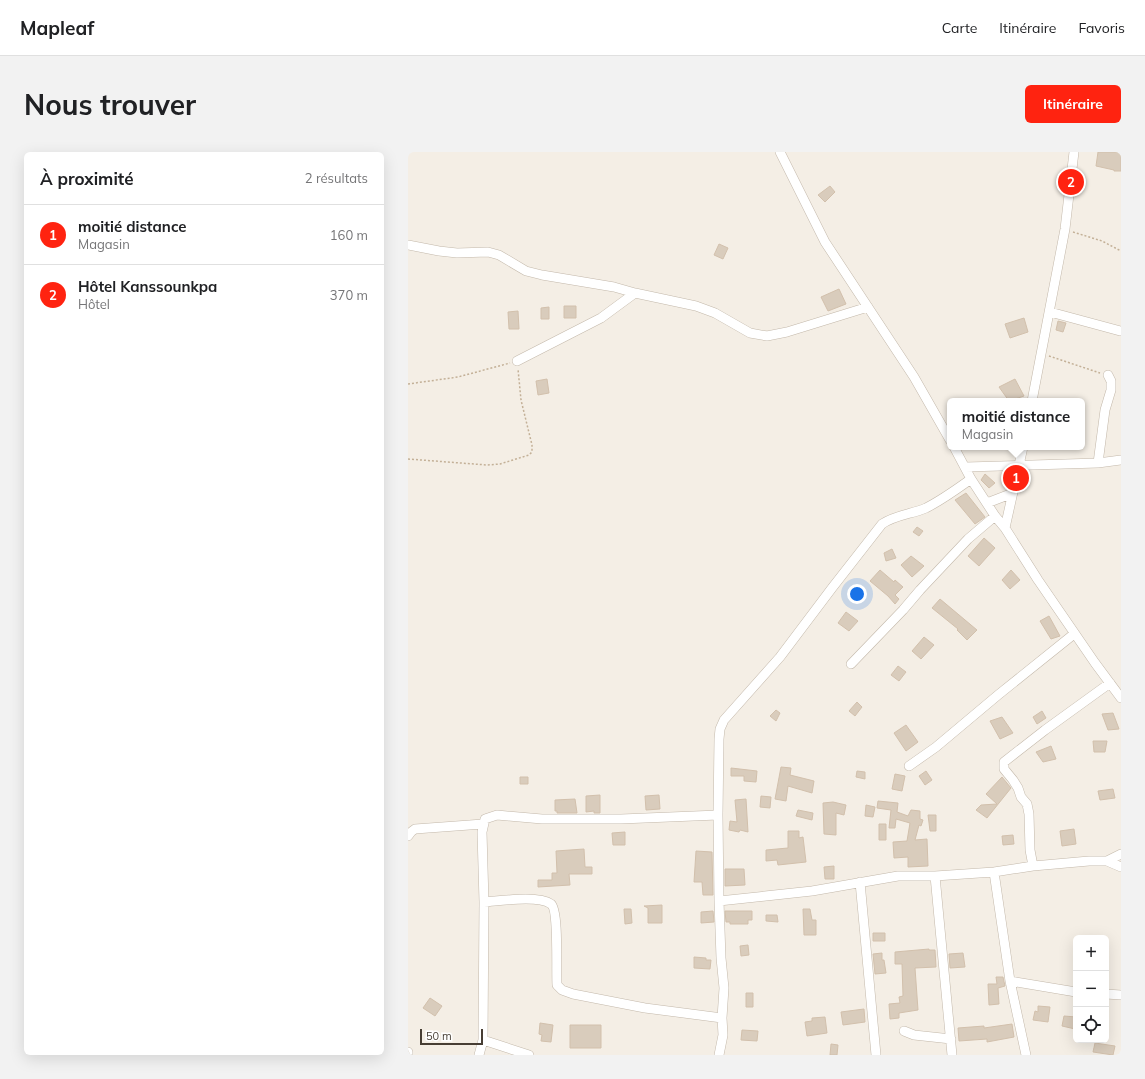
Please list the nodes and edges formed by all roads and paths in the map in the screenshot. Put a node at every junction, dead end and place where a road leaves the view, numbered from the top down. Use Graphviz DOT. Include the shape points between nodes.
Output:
graph roads {
  1 [pos="780,152"];
  2 [pos="1074,152"];
  3 [pos="1065,229"];
  4 [pos="408,245"];
  5 [pos="1121,251"];
  6 [pos="635,293"];
  7 [pos="868,306"];
  8 [pos="1050,312"];
  9 [pos="1120,331"];
  10 [pos="1041,353"];
  11 [pos="517,361"];
  12 [pos="1108,375"];
  13 [pos="408,384"];
  14 [pos="1033,398"];
  15 [pos="947,435"];
  16 [pos="956,450"];
  17 [pos="1023,450"];
  18 [pos="408,459"];
  19 [pos="1121,460"];
  20 [pos="1098,463"];
  21 [pos="1020,464"];
  22 [pos="966,467"];
  23 [pos="971,479"];
  24 [pos="1013,493"];
  25 [pos="987,503"];
  26 [pos="995,516"];
  27 [pos="1005,528"];
  28 [pos="1074,634"];
  29 [pos="851,664"];
  30 [pos="1110,683"];
  31 [pos="1121,698"];
  32 [pos="909,766"];
  33 [pos="718,815"];
  34 [pos="483,824"];
  35 [pos="408,836"];
  36 [pos="1121,854"];
  37 [pos="1107,861"];
  38 [pos="1033,866"];
  39 [pos="1121,867"];
  40 [pos="994,872"];
  41 [pos="934,876"];
  42 [pos="860,882"];
  43 [pos="719,901"];
  44 [pos="484,902"];
  45 [pos="1010,981"];
  46 [pos="1073,992"];
  47 [pos="1109,994"];
  48 [pos="1121,995"];
  49 [pos="722,1018"];
  50 [pos="904,1031"];
  51 [pos="950,1039"];
  52 [pos="483,1040"];
  53 [pos="408,1052"];
  54 [pos="408,1055"];
  55 [pos="479,1055"];
  56 [pos="529,1055"];
  57 [pos="720,1055"];
  58 [pos="876,1055"];
  59 [pos="952,1055"];
  60 [pos="1026,1055"];
  1 -- 7 [label="street" via="825,242"];
  2 -- 3 [label="street"];
  3 -- 5 [label="path" via="1102,241"];
  3 -- 8 [label="street"];
  4 -- 6 [label="street" via="439,251 499,255 526,271"];
  6 -- 7 [label="street" via="696,306 715,313 750,333 768,336"];
  6 -- 11 [label="street" via="601,318"];
  7 -- 15 [label="street" via="914,377"];
  8 -- 9 [label="street"];
  8 -- 10 [label="street"];
  10 -- 12 [label="path"];
  10 -- 14 [label="street"];
  11 -- 13 [label="path" via="458,377"];
  11 -- 18 [label="path" via="521,400 532,444 532,452 529,455 500,464 487,465"];
  12 -- 20 [label="street" via="1111,390"];
  16 -- 22 [label="street"];
  17 -- 21 [label="street"];
  19 -- 20 [label="street"];
  20 -- 21 [label="street"];
  21 -- 22 [label="street"];
  21 -- 24 [label="street"];
  22 -- 23 [label="street"];
  23 -- 25 [label="street"];
  23 -- 33 [label="street" via="926,508 882,524 780,657 724,720 719,739"];
  24 -- 25 [label="street"];
  24 -- 27 [label="street"];
  25 -- 26 [label="street"];
  26 -- 27 [label="street"];
  26 -- 29 [label="street" via="968,539"];
  27 -- 28 [label="street"];
  28 -- 30 [label="street"];
  28 -- 32 [label="street" via="936,747"];
  30 -- 31 [label="street"];
  30 -- 38 [label="street" via="1004,762 1004,769 1018,788 1029,814"];
  33 -- 34 [label="street" via="621,819 497,815 485,819"];
  33 -- 43 [label="street"];
  34 -- 35 [label="street" via="415,829"];
  34 -- 44 [label="street"];
  36 -- 37 [label="street"];
  37 -- 38 [label="street"];
  37 -- 39 [label="street"];
  38 -- 40 [label="street"];
  40 -- 41 [label="street"];
  40 -- 45 [label="street"];
  41 -- 42 [label="street" via="898,876"];
  41 -- 51 [label="street"];
  42 -- 43 [label="street" via="812,891"];
  42 -- 58 [label="street"];
  43 -- 49 [label="street" via="724,988"];
  44 -- 49 [label="street" via="529,899 545,901 552,905 556,922 557,985 562,990 645,1008"];
  44 -- 52 [label="street"];
  45 -- 46 [label="street"];
  45 -- 60 [label="street"];
  47 -- 48 [label="street"];
  49 -- 57 [label="street"];
  50 -- 51 [label="street" via="914,1035"];
  51 -- 59 [label="street"];
  52 -- 55 [label="street"];
  52 -- 56 [label="street"];
  53 -- 54 [label="street"];
}
